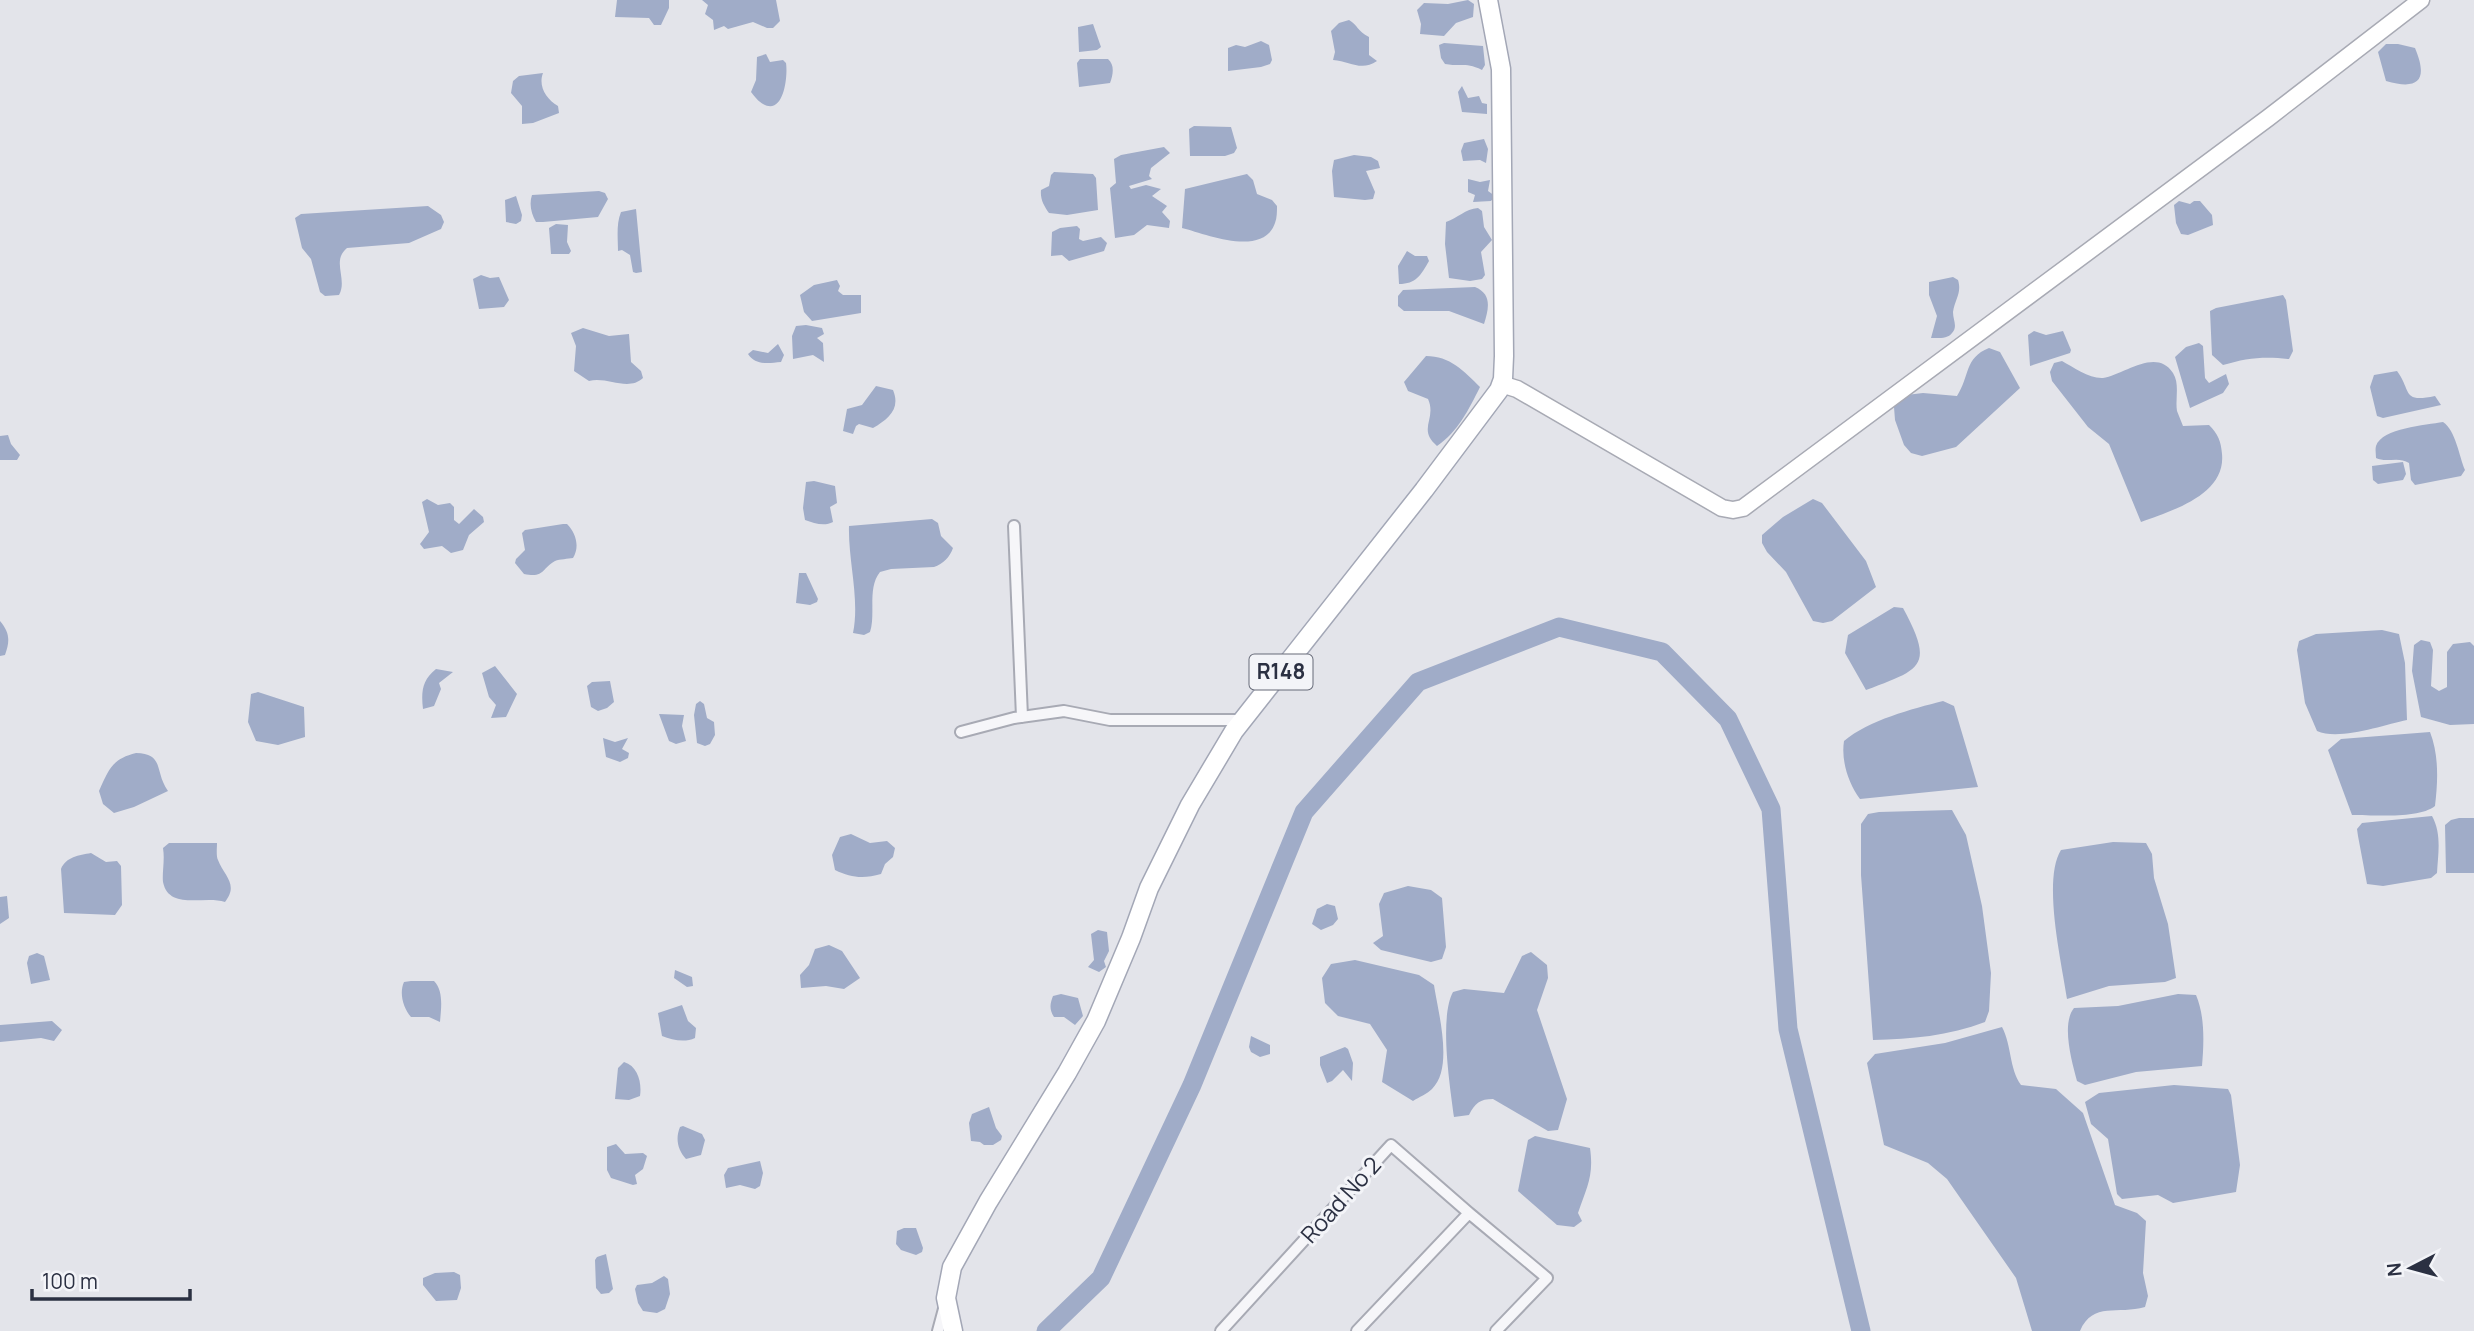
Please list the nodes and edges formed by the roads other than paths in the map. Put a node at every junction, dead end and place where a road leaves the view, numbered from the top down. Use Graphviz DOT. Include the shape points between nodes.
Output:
graph roads {
  1 [pos="1488,0"];
  2 [pos="2421,0"];
  3 [pos="1501,384"];
  4 [pos="1014,526"];
  5 [pos="1022,717"];
  6 [pos="1243,720"];
  7 [pos="961,732"];
  8 [pos="1469,1213"];
  9 [pos="946,1298"];
  10 [pos="939,1331"];
  11 [pos="953,1331"];
  12 [pos="1220,1331"];
  13 [pos="1357,1331"];
  14 [pos="1496,1331"];
  1 -- 3 [label="main road, R148" via="1501,69"];
  2 -- 3 [label="main road" via="1743,508 1722,508"];
  3 -- 6 [label="main road, R148" via="1432,480"];
  4 -- 5 [label="street"];
  5 -- 6 [label="street" via="1063,711 1110,720"];
  5 -- 7 [label="street"];
  6 -- 9 [label="main road, R148" via="1190,805 1149,888 1096,1021 952,1266"];
  8 -- 12 [label="street, Road No 2" via="1391,1145"];
  8 -- 13 [label="street"];
  8 -- 14 [label="street" via="1547,1278"];
  9 -- 10 [label="street"];
  9 -- 11 [label="main road, R148"];
}
